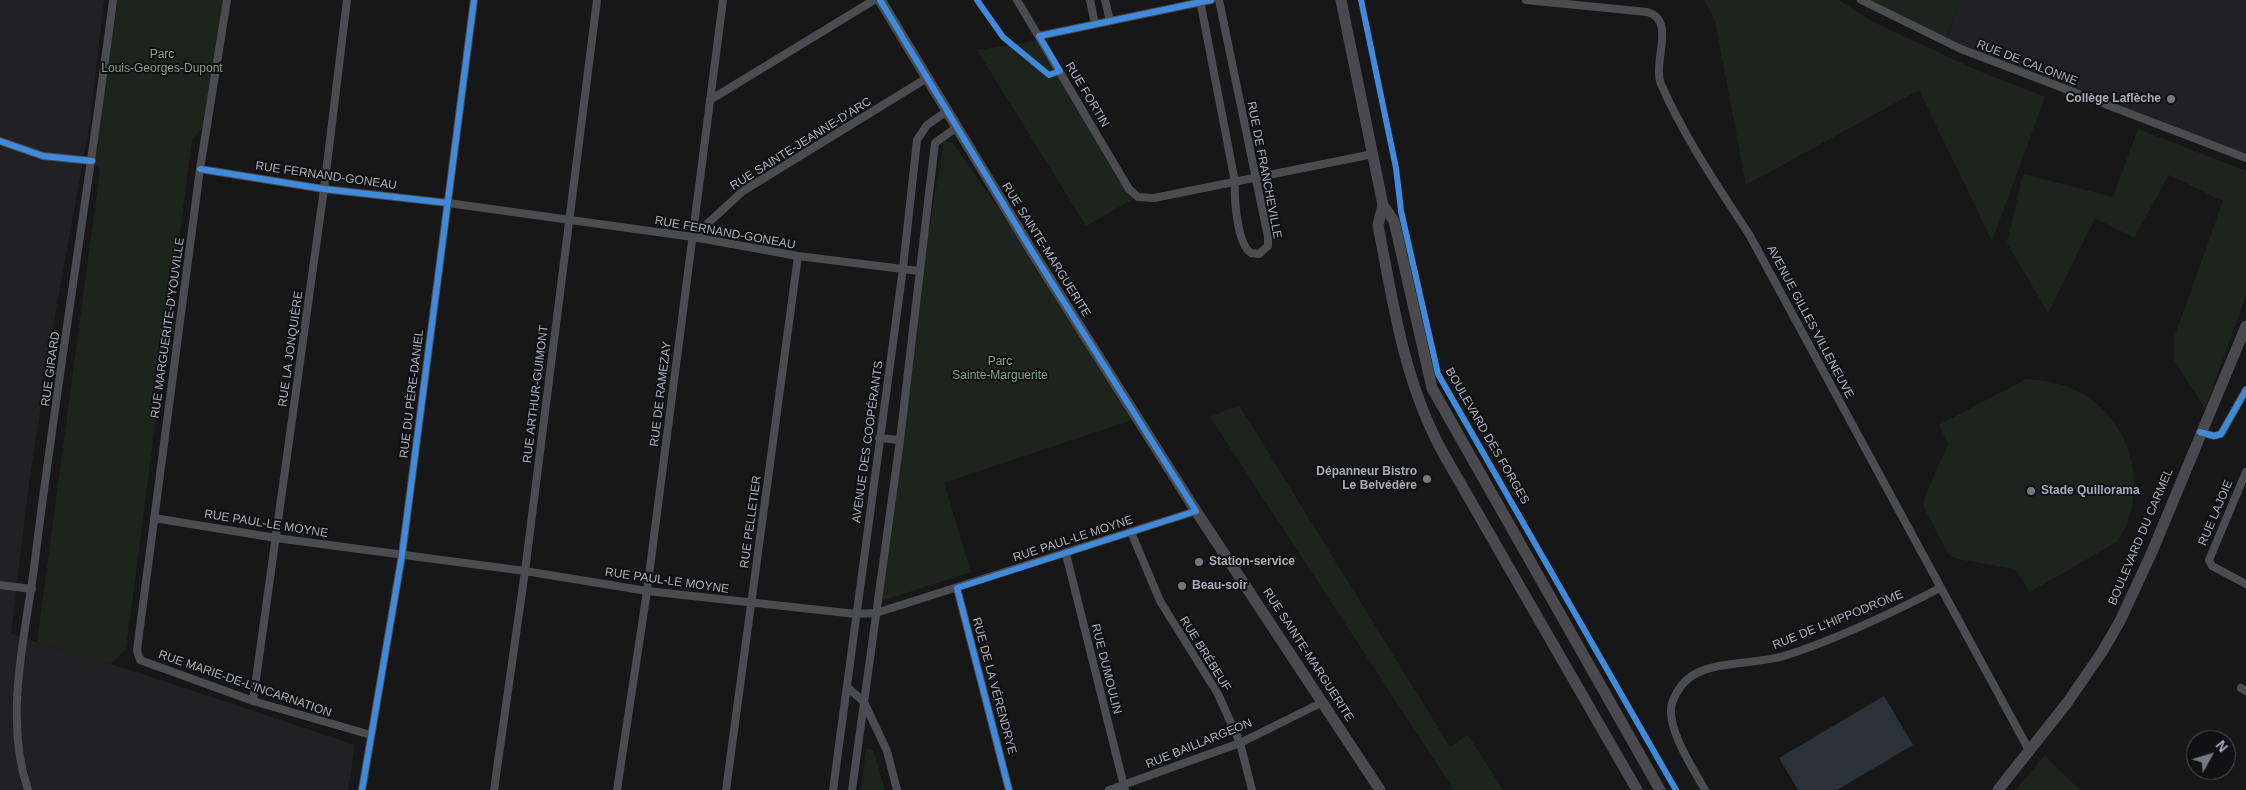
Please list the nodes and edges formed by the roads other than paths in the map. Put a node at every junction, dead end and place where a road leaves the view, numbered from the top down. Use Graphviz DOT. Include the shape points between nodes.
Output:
graph roads {
  1 [pos="113,0"];
  2 [pos="227,0"];
  3 [pos="347,0"];
  4 [pos="474,0"];
  5 [pos="597,0"];
  6 [pos="723,0"];
  7 [pos="874,0"];
  8 [pos="880,0"];
  9 [pos="1017,0"];
  10 [pos="1090,0"];
  11 [pos="1105,0"];
  12 [pos="1212,0"];
  13 [pos="1219,0"];
  14 [pos="1341,0"];
  15 [pos="1526,0"];
  16 [pos="1861,0"];
  17 [pos="1200,1"];
  18 [pos="1110,21"];
  19 [pos="1095,24"];
  20 [pos="1038,36"];
  21 [pos="927,78"];
  22 [pos="710,100"];
  23 [pos="947,111"];
  24 [pos="957,127"];
  25 [pos="0,141"];
  26 [pos="1373,154"];
  27 [pos="2246,158"];
  28 [pos="92,160"];
  29 [pos="200,169"];
  30 [pos="1255,179"];
  31 [pos="1235,182"];
  32 [pos="324,189"];
  33 [pos="448,203"];
  34 [pos="1383,205"];
  35 [pos="569,221"];
  36 [pos="693,237"];
  37 [pos="798,256"];
  38 [pos="902,268"];
  39 [pos="919,271"];
  40 [pos="2246,326"];
  41 [pos="2246,390"];
  42 [pos="1448,418"];
  43 [pos="1430,427"];
  44 [pos="2200,432"];
  45 [pos="879,438"];
  46 [pos="900,440"];
  47 [pos="2246,472"];
  48 [pos="1196,511"];
  49 [pos="154,518"];
  50 [pos="1131,532"];
  51 [pos="276,538"];
  52 [pos="1066,554"];
  53 [pos="402,555"];
  54 [pos="526,571"];
  55 [pos="1536,573"];
  56 [pos="1519,582"];
  57 [pos="2246,584"];
  58 [pos="0,585"];
  59 [pos="957,588"];
  60 [pos="1940,588"];
  61 [pos="32,589"];
  62 [pos="646,590"];
  63 [pos="751,604"];
  64 [pos="876,613"];
  65 [pos="856,614"];
  66 [pos="140,660"];
  67 [pos="847,687"];
  68 [pos="253,701"];
  69 [pos="864,702"];
  70 [pos="1323,702"];
  71 [pos="371,735"];
  72 [pos="1240,743"];
  73 [pos="2030,752"];
  74 [pos="1124,788"];
  75 [pos="28,790"];
  76 [pos="362,790"];
  77 [pos="494,790"];
  78 [pos="617,790"];
  79 [pos="726,790"];
  80 [pos="834,790"];
  81 [pos="852,790"];
  82 [pos="897,790"];
  83 [pos="1010,790"];
  84 [pos="1108,790"];
  85 [pos="1252,790"];
  86 [pos="1380,790"];
  87 [pos="1637,790"];
  88 [pos="1660,790"];
  89 [pos="1705,790"];
  90 [pos="1998,790"];
  1 -- 28 [label="street, RUE GIRARD"];
  2 -- 29 [label="street, RUE MARGUERITE-D'YOUVILLE"];
  3 -- 32 [label="street, RUE LA JONQUIÈRE"];
  4 -- 33 [label="street, RUE DU PÈRE-DANIEL"];
  5 -- 35 [label="street, RUE ARTHUR-GUIMONT"];
  6 -- 22 [label="street, RUE DE RAMEZAY"];
  7 -- 22 [label="street"];
  8 -- 21 [label="main road, RUE SAINTE-MARGUERITE"];
  9 -- 20 [label="street, RUE FORTIN"];
  10 -- 19 [label="street"];
  11 -- 18 [label="street"];
  12 -- 17 [label="street"];
  13 -- 30 [label="street, RUE DE FRANCHEVILLE"];
  14 -- 26 [label="main road, BOULEVARD DES FORGES"];
  15 -- 60 [label="street, AVENUE GILLES VILLENEUVE" via="1646,12 1658,18 1662,29 1660,82 1711,175 1750,236"];
  16 -- 27 [label="street, RUE DE CALONNE" via="1961,49"];
  17 -- 18 [label="street"];
  17 -- 31 [label="street, RUE DE FRANCHEVILLE"];
  18 -- 19 [label="street"];
  19 -- 20 [label="street"];
  20 -- 31 [label="street, RUE FORTIN" via="1129,189 1140,198"];
  21 -- 23 [label="main road, RUE SAINTE-MARGUERITE"];
  21 -- 36 [label="street, RUE SAINTE-JEANNE-D'ARC" via="743,191"];
  22 -- 36 [label="street, RUE DE RAMEZAY"];
  23 -- 24 [label="main road, RUE SAINTE-MARGUERITE"];
  23 -- 38 [label="street, AVENUE DES COOPÉRANTS" via="928,125 917,140"];
  24 -- 39 [label="street" via="935,143"];
  24 -- 48 [label="main road, RUE SAINTE-MARGUERITE"];
  25 -- 28 [label="street" via="43,156"];
  26 -- 30 [label="street"];
  26 -- 34 [label="main road, BOULEVARD DES FORGES"];
  28 -- 61 [label="street, RUE GIRARD"];
  29 -- 32 [label="street, RUE FERNAND-GONEAU"];
  29 -- 49 [label="street, RUE MARGUERITE-D'YOUVILLE"];
  30 -- 31 [label="street"];
  30 -- 31 [label="street, RUE DE FRANCHEVILLE" via="1269,242 1266,250 1259,254 1251,253 1243,244 1234,198"];
  32 -- 33 [label="street, RUE FERNAND-GONEAU"];
  32 -- 51 [label="street, RUE LA JONQUIÈRE"];
  33 -- 35 [label="street, RUE FERNAND-GONEAU"];
  33 -- 53 [label="street, RUE DU PÈRE-DANIEL"];
  34 -- 42 [label="main road, BOULEVARD DES FORGES" via="1394,221 1428,376"];
  34 -- 43 [label="main road, BOULEVARD DES FORGES" via="1378,224 1389,281 1410,377"];
  35 -- 36 [label="street, RUE FERNAND-GONEAU"];
  35 -- 54 [label="street, RUE ARTHUR-GUIMONT"];
  36 -- 37 [label="street, RUE FERNAND-GONEAU"];
  36 -- 62 [label="street, RUE DE RAMEZAY"];
  37 -- 38 [label="street, RUE FERNAND-GONEAU"];
  37 -- 63 [label="street, RUE PELLETIER"];
  38 -- 39 [label="street, RUE FERNAND-GONEAU"];
  38 -- 45 [label="street, AVENUE DES COOPÉRANTS"];
  39 -- 46 [label="street"];
  40 -- 44 [label="main road, BOULEVARD DU CARMEL"];
  41 -- 44 [label="street" via="2222,432 2214,436"];
  42 -- 43 [label="main road"];
  42 -- 55 [label="main road, BOULEVARD DES FORGES"];
  43 -- 56 [label="main road, BOULEVARD DES FORGES"];
  44 -- 73 [label="main road, BOULEVARD DU CARMEL" via="2157,542 2124,614 2093,666"];
  45 -- 46 [label="street"];
  45 -- 65 [label="street, AVENUE DES COOPÉRANTS"];
  46 -- 64 [label="street"];
  47 -- 57 [label="street, RUE LAJOIE" via="2209,562"];
  48 -- 50 [label="street, RUE PAUL-LE MOYNE"];
  48 -- 70 [label="main road, RUE SAINTE-MARGUERITE"];
  49 -- 51 [label="street, RUE PAUL-LE MOYNE"];
  49 -- 66 [label="street, RUE MARGUERITE-D'YOUVILLE" via="138,650"];
  50 -- 52 [label="street, RUE PAUL-LE MOYNE"];
  50 -- 72 [label="street, RUE BRÉBEUF" via="1160,601 1218,694"];
  51 -- 53 [label="street, RUE PAUL-LE MOYNE"];
  51 -- 68 [label="street, RUE LA JONQUIÈRE"];
  52 -- 59 [label="street, RUE PAUL-LE MOYNE"];
  52 -- 74 [label="street, RUE DUMOULIN"];
  53 -- 54 [label="street, RUE PAUL-LE MOYNE"];
  53 -- 71 [label="street, RUE DU PÈRE-DANIEL"];
  54 -- 62 [label="street, RUE PAUL-LE MOYNE"];
  54 -- 77 [label="street, RUE ARTHUR-GUIMONT"];
  55 -- 56 [label="main road"];
  55 -- 88 [label="main road, BOULEVARD DES FORGES"];
  56 -- 87 [label="main road, BOULEVARD DES FORGES"];
  58 -- 61 [label="street"];
  59 -- 64 [label="street, RUE PAUL-LE MOYNE"];
  59 -- 83 [label="street, RUE DE LA VÉRENDRYE"];
  60 -- 73 [label="street, AVENUE GILLES VILLENEUVE"];
  60 -- 89 [label="street, RUE DE L'HIPPODROME" via="1868,623 1784,656 1704,670 1690,676 1674,698 1671,718 1688,760"];
  61 -- 75 [label="street, RUE GIRARD" via="17,702 17,741"];
  62 -- 63 [label="street, RUE PAUL-LE MOYNE"];
  62 -- 78 [label="street, RUE DE RAMEZAY"];
  63 -- 65 [label="street, RUE PAUL-LE MOYNE"];
  63 -- 79 [label="street, RUE PELLETIER"];
  64 -- 65 [label="street, RUE PAUL-LE MOYNE"];
  64 -- 69 [label="street"];
  65 -- 67 [label="street, AVENUE DES COOPÉRANTS"];
  66 -- 68 [label="street, RUE MARIE-DE-L'INCARNATION"];
  67 -- 69 [label="street"];
  67 -- 80 [label="street, AVENUE DES COOPÉRANTS"];
  68 -- 71 [label="street, RUE MARIE-DE-L'INCARNATION"];
  69 -- 81 [label="street"];
  69 -- 82 [label="street" via="887,751"];
  70 -- 72 [label="street, RUE BAILLARGEON"];
  70 -- 86 [label="main road, RUE SAINTE-MARGUERITE"];
  71 -- 76 [label="street, RUE DU PÈRE-DANIEL"];
  72 -- 74 [label="street, RUE BAILLARGEON"];
  72 -- 85 [label="street, RUE BRÉBEUF"];
  73 -- 90 [label="main road, BOULEVARD DU CARMEL"];
  74 -- 84 [label="street, RUE BAILLARGEON"];
}
